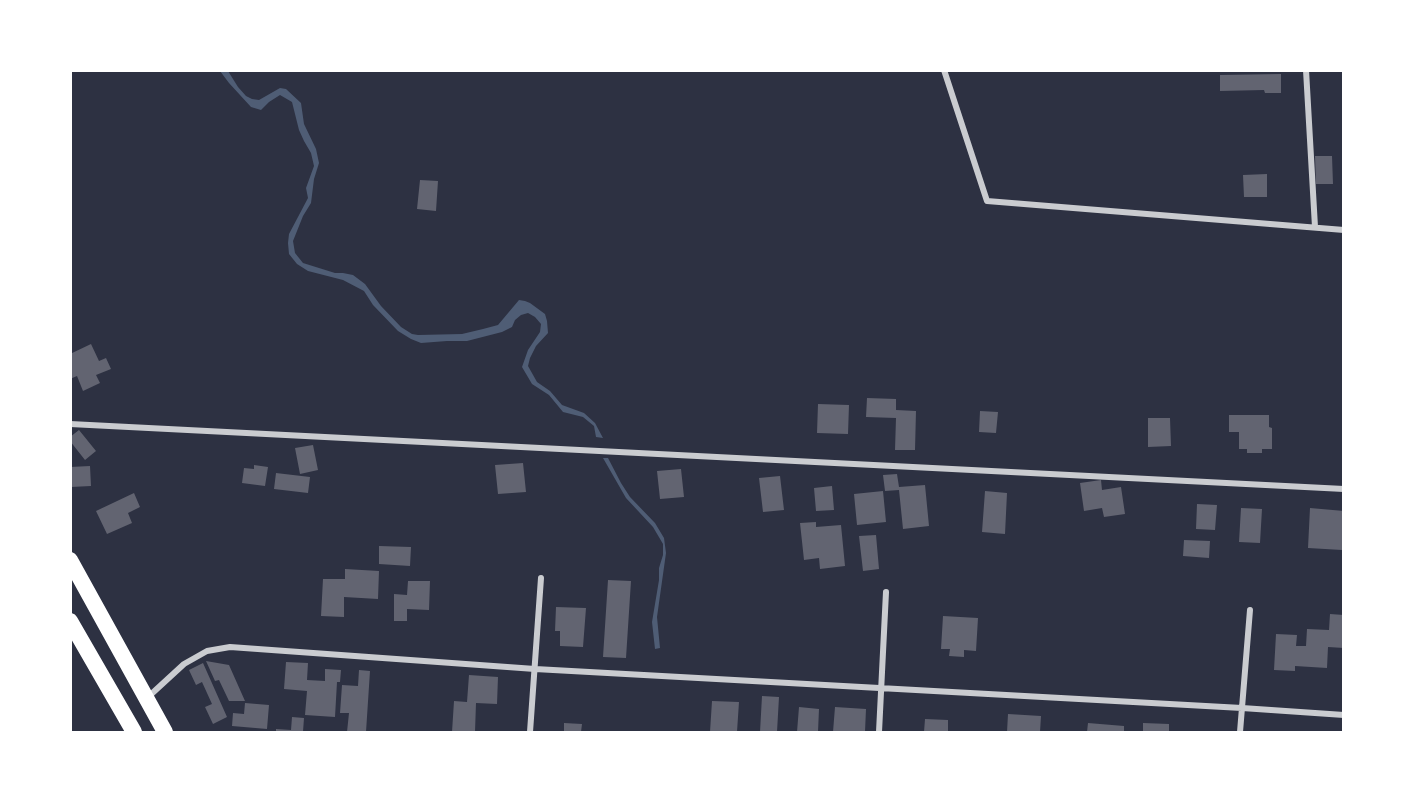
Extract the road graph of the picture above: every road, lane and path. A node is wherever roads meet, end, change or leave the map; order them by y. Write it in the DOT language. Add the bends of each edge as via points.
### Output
graph roads {
  1 [pos="944,70"];
  2 [pos="1306,70"];
  3 [pos="1315,227"];
  4 [pos="1344,230"];
  5 [pos="70,424"];
  6 [pos="1344,489"];
  7 [pos="70,560"];
  8 [pos="541,578"];
  9 [pos="886,592"];
  10 [pos="1250,610"];
  11 [pos="70,621"];
  12 [pos="535,669"];
  13 [pos="882,690"];
  14 [pos="146,698"];
  15 [pos="1242,708"];
  16 [pos="1344,715"];
  17 [pos="134,732"];
  18 [pos="165,732"];
  19 [pos="530,732"];
  20 [pos="879,732"];
  21 [pos="1240,732"];
  1 -- 3 [label="street" via="987,201"];
  2 -- 3 [label="street"];
  3 -- 4 [label="street"];
  5 -- 6 [label="street"];
  7 -- 14 [label="highway"];
  8 -- 12 [label="street"];
  9 -- 13 [label="street"];
  10 -- 15 [label="street"];
  11 -- 17 [label="highway"];
  12 -- 13 [label="street"];
  12 -- 14 [label="street" via="230,647 207,651 184,664"];
  12 -- 19 [label="street"];
  13 -- 15 [label="street"];
  13 -- 20 [label="street"];
  14 -- 18 [label="highway"];
  15 -- 16 [label="street"];
  15 -- 21 [label="street"];
}
